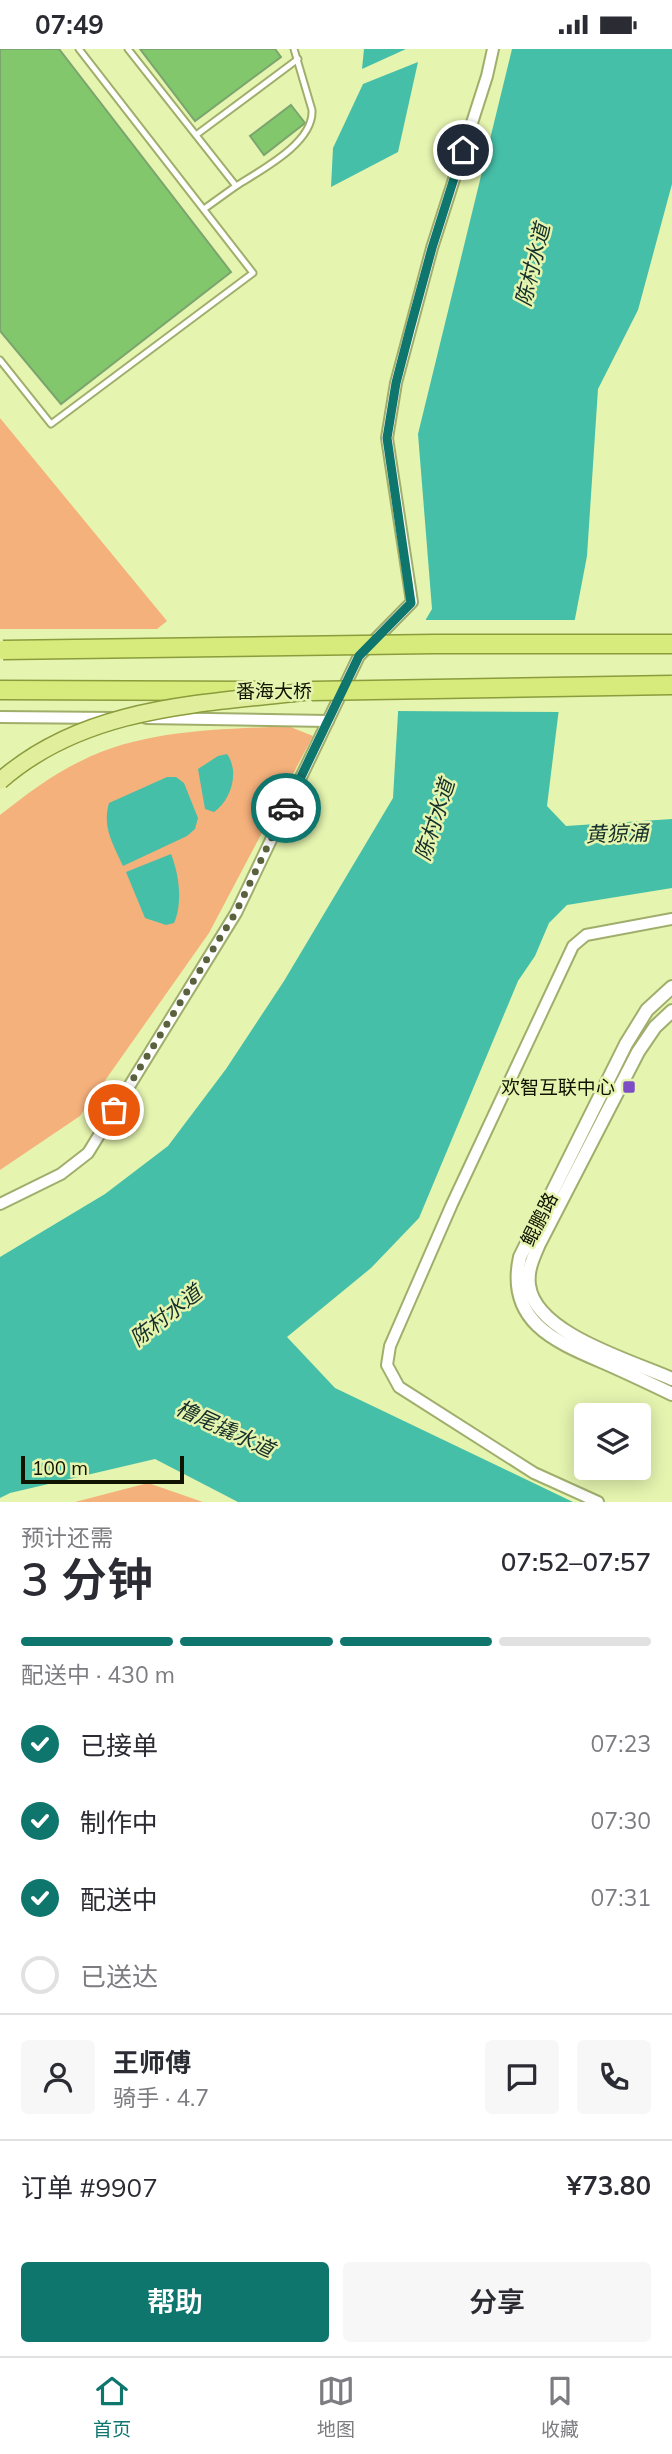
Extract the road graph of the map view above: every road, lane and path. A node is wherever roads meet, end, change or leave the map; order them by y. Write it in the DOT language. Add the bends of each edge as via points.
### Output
graph roads {
  1 [pos="79,49"];
  2 [pos="128,49"];
  3 [pos="294,49"];
  4 [pos="493,49"];
  5 [pos="298,59"];
  6 [pos="196,135"];
  7 [pos="236,186"];
  8 [pos="204,209"];
  9 [pos="0,360"];
  10 [pos="672,645"];
  11 [pos="1,650"];
  12 [pos="672,685"];
  13 [pos="1,690"];
  14 [pos="312,691"];
  15 [pos="0,717"];
  16 [pos="328,720"];
  17 [pos="0,781"];
  18 [pos="672,919"];
  19 [pos="672,987"];
  20 [pos="672,1011"];
  21 [pos="0,1204"];
  22 [pos="672,1379"];
  23 [pos="672,1394"];
  24 [pos="598,1502"];
  1 -- 8 [label="lane"];
  2 -- 6 [label="lane"];
  3 -- 5 [label="lane"];
  4 -- 16 [label="street" via="432,248 396,383 387,438 411,603 359,656"];
  5 -- 6 [label="lane"];
  5 -- 7 [label="lane" via="312,110 310,128"];
  6 -- 7 [label="lane"];
  7 -- 8 [label="lane"];
  8 -- 9 [label="lane" via="253,273 51,424"];
  10 -- 11 [label="highway, bridge"];
  12 -- 14 [label="highway, 番海大桥, bridge"];
  13 -- 14 [label="highway, 番海大桥, bridge"];
  14 -- 17 [label="main road, bridge" via="175,707 111,721 63,738"];
  15 -- 16 [label="street"];
  16 -- 21 [label="street" via="236,912 88,1153 61,1174"];
  18 -- 24 [label="street" via="586,935 573,946 447,1216 390,1346 387,1365 399,1387 534,1473"];
  19 -- 23 [label="street, 鲲鹏路" via="647,1010 626,1044 516,1273 522,1307 534,1324 561,1344"];
  20 -- 22 [label="street, 鲲鹏路" via="655,1027 621,1082 539,1244 529,1270 529,1286 534,1305 553,1324"];
}
